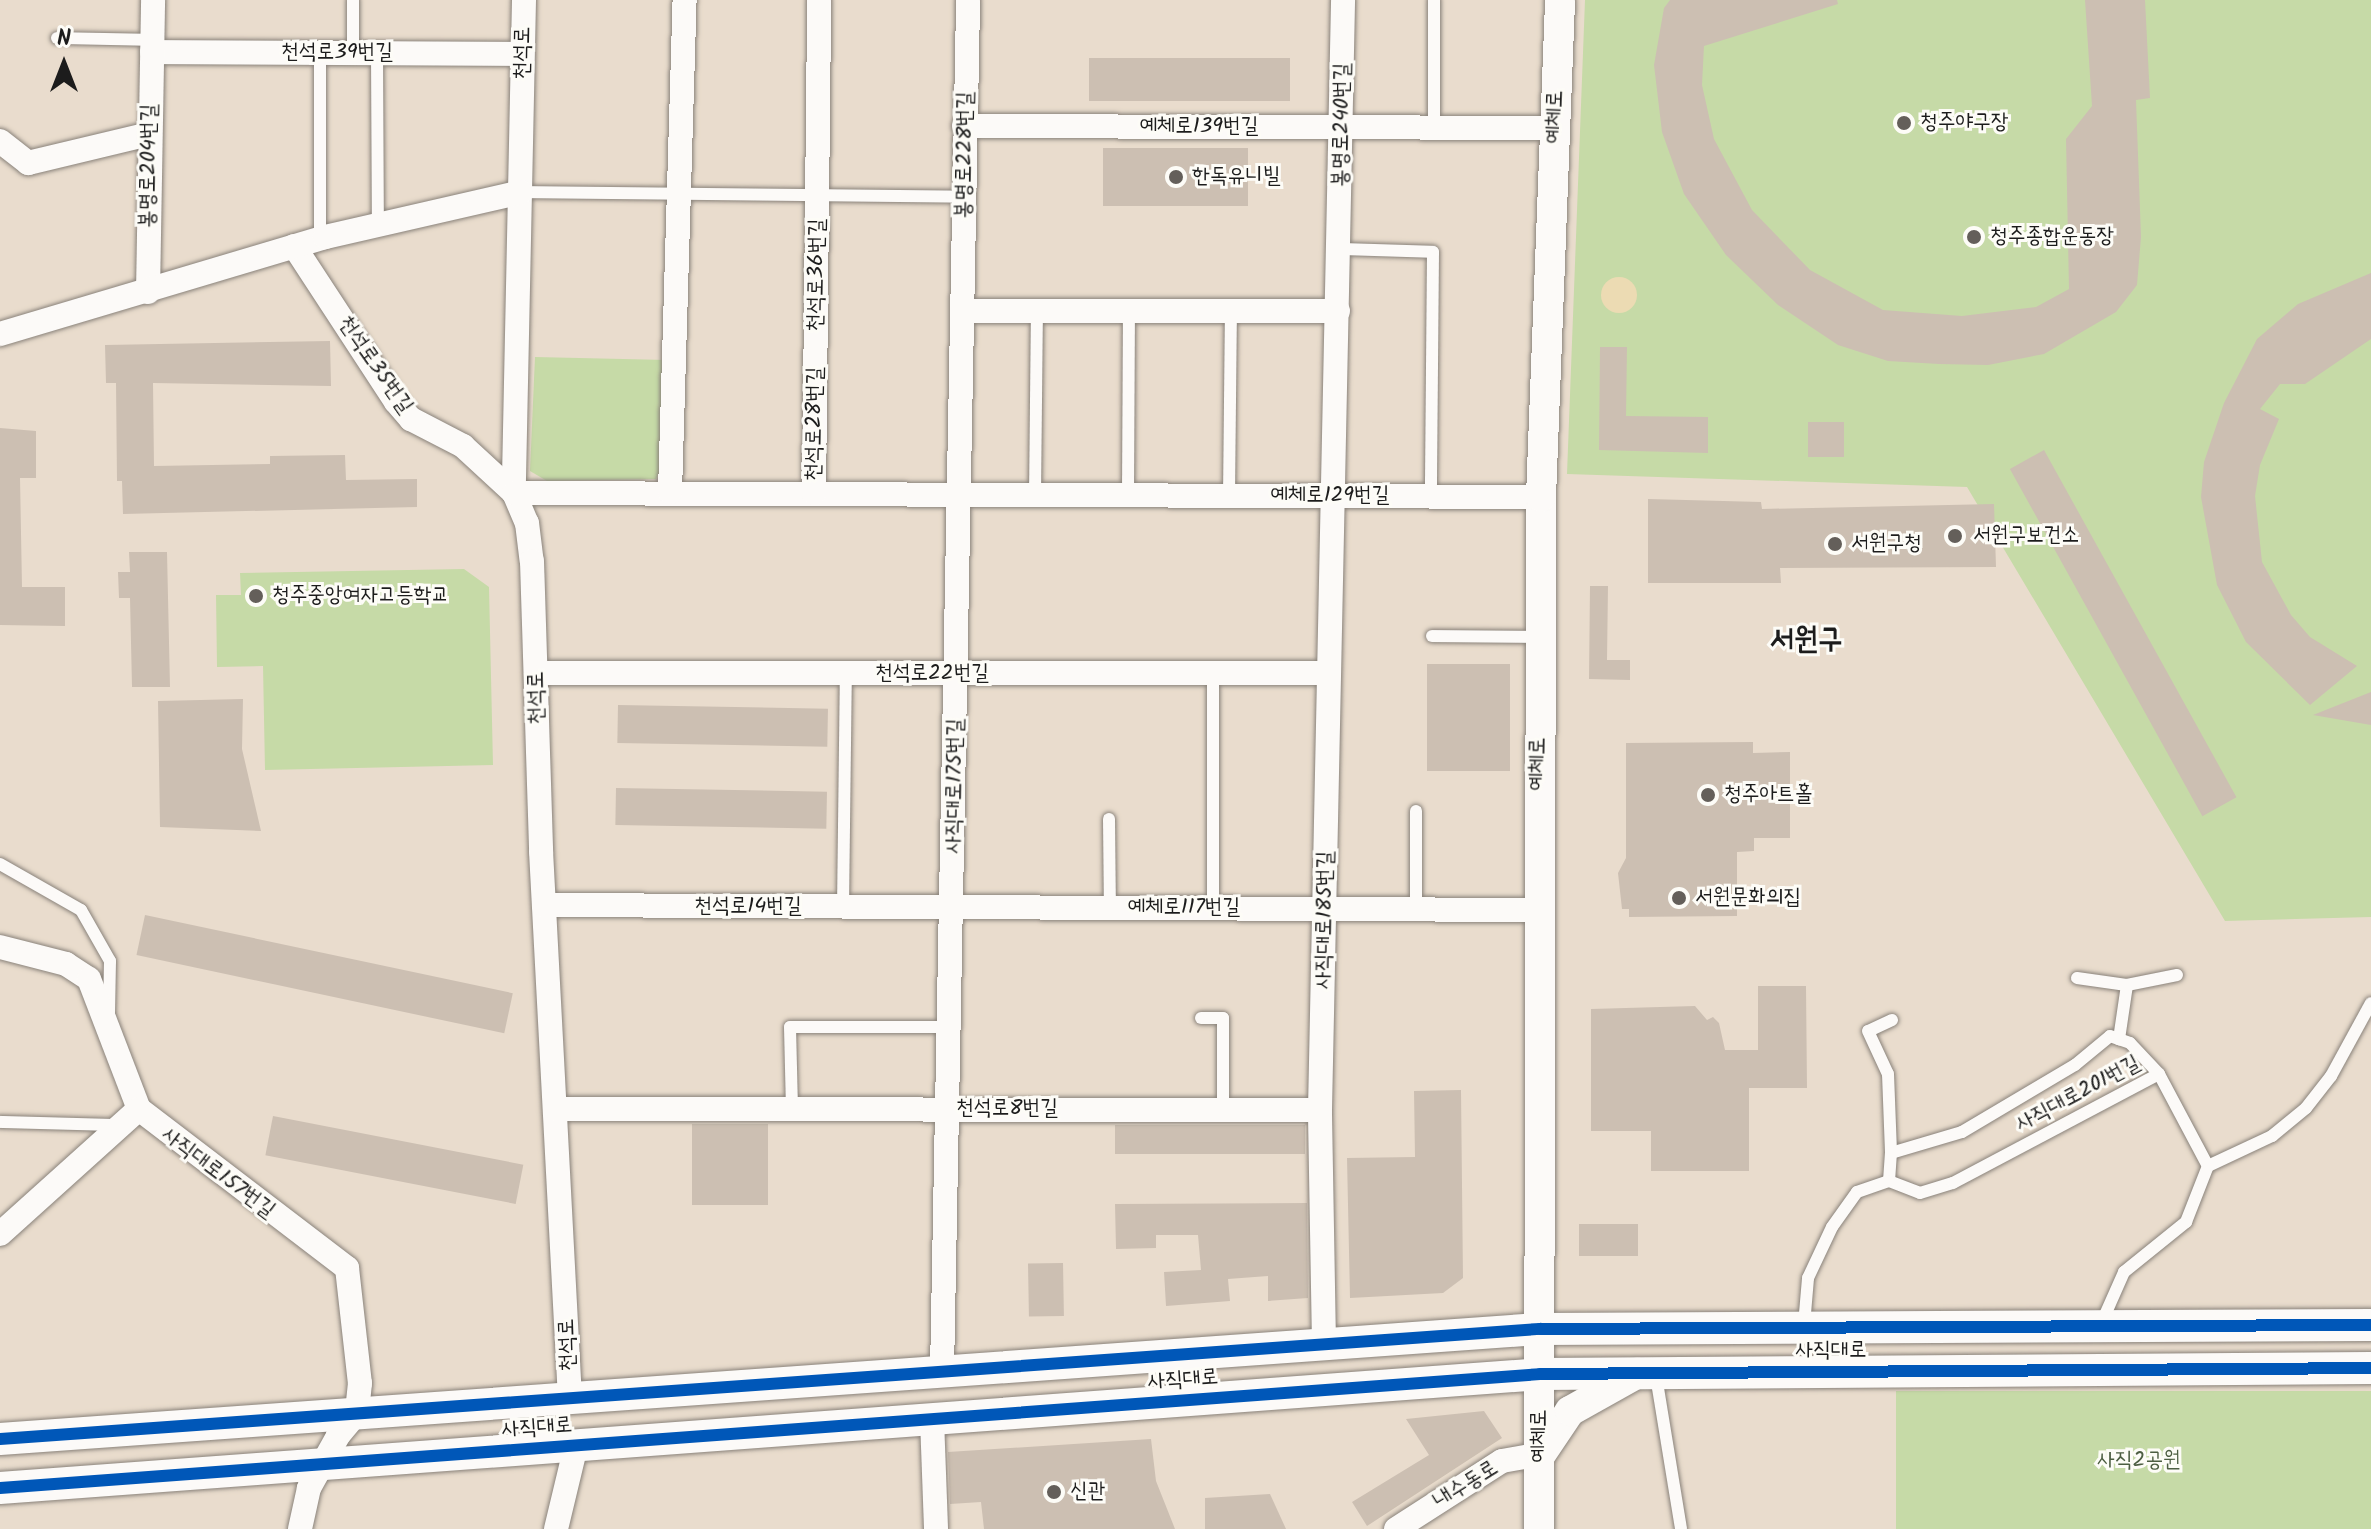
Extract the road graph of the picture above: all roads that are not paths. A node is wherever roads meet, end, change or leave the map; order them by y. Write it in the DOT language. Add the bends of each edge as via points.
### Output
graph roads {
  1 [pos="153,0"];
  2 [pos="353,0"];
  3 [pos="524,0"];
  4 [pos="685,0"];
  5 [pos="819,0"];
  6 [pos="968,0"];
  7 [pos="1343,0"];
  8 [pos="1434,0"];
  9 [pos="1560,0"];
  10 [pos="57,38"];
  11 [pos="152,46"];
  12 [pos="320,53"];
  13 [pos="365,53"];
  14 [pos="522,54"];
  15 [pos="964,126"];
  16 [pos="1343,128"];
  17 [pos="1434,128"];
  18 [pos="1554,128"];
  19 [pos="149,134"];
  20 [pos="0,141"];
  21 [pos="521,192"];
  22 [pos="681,194"];
  23 [pos="818,194"];
  24 [pos="964,197"];
  25 [pos="378,225"];
  26 [pos="320,239"];
  27 [pos="294,246"];
  28 [pos="1340,249"];
  29 [pos="148,292"];
  30 [pos="963,311"];
  31 [pos="1037,311"];
  32 [pos="1129,311"];
  33 [pos="1231,311"];
  34 [pos="1338,311"];
  35 [pos="0,334"];
  36 [pos="816,356"];
  37 [pos="670,492"];
  38 [pos="514,493"];
  39 [pos="814,493"];
  40 [pos="1035,496"];
  41 [pos="1128,496"];
  42 [pos="1229,496"];
  43 [pos="1333,496"];
  44 [pos="959,497"];
  45 [pos="1431,497"];
  46 [pos="1541,497"];
  47 [pos="1432,636"];
  48 [pos="1540,637"];
  49 [pos="537,673"];
  50 [pos="1213,673"];
  51 [pos="1327,673"];
  52 [pos="846,674"];
  53 [pos="958,674"];
  54 [pos="1416,811"];
  55 [pos="1109,819"];
  56 [pos="0,864"];
  57 [pos="544,905"];
  58 [pos="1326,907"];
  59 [pos="843,908"];
  60 [pos="952,908"];
  61 [pos="1110,908"];
  62 [pos="1213,908"];
  63 [pos="1416,909"];
  64 [pos="1537,910"];
  65 [pos="0,947"];
  66 [pos="2177,975"];
  67 [pos="2077,978"];
  68 [pos="2127,985"];
  69 [pos="2371,1003"];
  70 [pos="1201,1018"];
  71 [pos="1892,1020"];
  72 [pos="950,1027"];
  73 [pos="109,1035"];
  74 [pos="2119,1039"];
  75 [pos="2159,1074"];
  76 [pos="139,1109"];
  77 [pos="557,1109"];
  78 [pos="792,1109"];
  79 [pos="949,1109"];
  80 [pos="1223,1110"];
  81 [pos="1320,1110"];
  82 [pos="0,1122"];
  83 [pos="119,1125"];
  84 [pos="1891,1153"];
  85 [pos="2208,1166"];
  86 [pos="1889,1181"];
  87 [pos="0,1234"];
  88 [pos="2371,1325"];
  89 [pos="2100,1327"];
  90 [pos="1804,1328"];
  91 [pos="1540,1329"];
  92 [pos="1324,1344"];
  93 [pos="2371,1368"];
  94 [pos="942,1372"];
  95 [pos="1647,1373"];
  96 [pos="1540,1374"];
  97 [pos="570,1398"];
  98 [pos="932,1419"];
  99 [pos="348,1424"];
  100 [pos="0,1439"];
  101 [pos="576,1446"];
  102 [pos="1541,1454"];
  103 [pos="321,1464"];
  104 [pos="0,1488"];
  105 [pos="300,1529"];
  106 [pos="556,1529"];
  107 [pos="936,1529"];
  108 [pos="1396,1529"];
  109 [pos="1539,1529"];
  110 [pos="1681,1529"];
  1 -- 11 [label="street, 봉명로204번길"];
  2 -- 13 [label="lane"];
  3 -- 14 [label="street, 천석로"];
  4 -- 22 [label="street"];
  5 -- 23 [label="street, 천석로36번길"];
  6 -- 15 [label="street, 봉명로228번길"];
  7 -- 16 [label="street, 봉명로240번길"];
  8 -- 17 [label="lane"];
  9 -- 18 [label="street, 예체로"];
  10 -- 11 [label="lane"];
  11 -- 12 [label="street, 천석로39번길"];
  11 -- 19 [label="street, 봉명로204번길"];
  12 -- 13 [label="street, 천석로39번길"];
  12 -- 26 [label="lane"];
  13 -- 14 [label="street, 천석로39번길"];
  13 -- 25 [label="lane"];
  14 -- 21 [label="street, 천석로"];
  15 -- 16 [label="street, 예체로139번길"];
  15 -- 24 [label="street, 봉명로228번길"];
  16 -- 17 [label="street, 예체로139번길"];
  16 -- 28 [label="street, 봉명로240번길"];
  17 -- 18 [label="street, 예체로139번길"];
  18 -- 46 [label="street, 예체로"];
  19 -- 20 [label="street" via="28,163"];
  19 -- 29 [label="street, 봉명로204번길"];
  21 -- 22 [label="lane, 천석로36번길"];
  21 -- 25 [label="street"];
  21 -- 38 [label="street, 천석로"];
  22 -- 23 [label="lane, 천석로36번길"];
  22 -- 37 [label="street"];
  23 -- 24 [label="lane, 천석로36번길"];
  23 -- 36 [label="street, 천석로36번길"];
  24 -- 30 [label="street, 봉명로228번길"];
  25 -- 26 [label="street"];
  26 -- 27 [label="street"];
  27 -- 29 [label="street"];
  27 -- 38 [label="street, 천석로35번길" via="411,419 463,446"];
  28 -- 34 [label="street, 봉명로240번길"];
  28 -- 45 [label="lane" via="1433,252"];
  29 -- 35 [label="street"];
  30 -- 31 [label="street"];
  30 -- 44 [label="street, 봉명로228번길"];
  31 -- 32 [label="street"];
  31 -- 40 [label="lane"];
  32 -- 33 [label="street"];
  32 -- 41 [label="lane"];
  33 -- 34 [label="street"];
  33 -- 42 [label="lane"];
  34 -- 43 [label="street, 봉명로240번길"];
  36 -- 39 [label="street, 천석로28번길"];
  37 -- 38 [label="street, 예체로129번길"];
  37 -- 39 [label="street, 예체로129번길"];
  38 -- 49 [label="street, 천석로" via="527,523 532,561"];
  39 -- 44 [label="street, 예체로129번길"];
  40 -- 41 [label="street, 예체로129번길"];
  40 -- 44 [label="street, 예체로129번길"];
  41 -- 42 [label="street, 예체로129번길"];
  42 -- 43 [label="street, 예체로129번길"];
  43 -- 45 [label="street, 예체로129번길"];
  43 -- 51 [label="street, 사직대로185번길"];
  44 -- 53 [label="street, 사직대로175번길"];
  45 -- 46 [label="street, 예체로129번길"];
  46 -- 48 [label="street, 예체로"];
  47 -- 48 [label="lane"];
  48 -- 64 [label="street, 예체로"];
  49 -- 52 [label="street, 천석로22번길"];
  49 -- 57 [label="street, 천석로"];
  50 -- 51 [label="street, 천석로22번길"];
  50 -- 53 [label="street, 천석로22번길"];
  50 -- 62 [label="lane"];
  51 -- 58 [label="street, 사직대로185번길"];
  52 -- 53 [label="street, 천석로22번길"];
  52 -- 59 [label="lane"];
  53 -- 60 [label="street, 사직대로175번길"];
  54 -- 63 [label="lane"];
  55 -- 61 [label="lane"];
  56 -- 73 [label="lane" via="81,910 110,961"];
  57 -- 59 [label="street, 천석로14번길"];
  57 -- 77 [label="street, 천석로"];
  58 -- 62 [label="street, 예체로117번길"];
  58 -- 63 [label="street, 예체로117번길"];
  58 -- 81 [label="street, 사직대로185번길"];
  59 -- 60 [label="street, 천석로14번길"];
  60 -- 61 [label="street, 예체로117번길"];
  60 -- 72 [label="street, 사직대로175번길"];
  61 -- 62 [label="street, 예체로117번길"];
  63 -- 64 [label="street, 예체로117번길"];
  64 -- 91 [label="street, 예체로"];
  65 -- 73 [label="street" via="66,964 89,979"];
  66 -- 68 [label="lane"];
  67 -- 68 [label="lane"];
  68 -- 74 [label="lane"];
  69 -- 85 [label="lane" via="2331,1076 2306,1108 2272,1136"];
  70 -- 80 [label="lane" via="1223,1018"];
  71 -- 84 [label="lane" via="1868,1031 1888,1074"];
  72 -- 78 [label="lane" via="790,1027"];
  72 -- 79 [label="street, 사직대로175번길"];
  73 -- 76 [label="street"];
  74 -- 75 [label="lane, 사직대로201번길" via="2130,1043"];
  74 -- 84 [label="lane, 사직대로201번길" via="2110,1036 2075,1065 1962,1132"];
  75 -- 85 [label="lane"];
  75 -- 86 [label="lane, 사직대로201번길" via="1953,1183 1920,1193"];
  76 -- 83 [label="street"];
  76 -- 99 [label="street, 사직대로157번길" via="347,1268 360,1383"];
  77 -- 78 [label="street, 천석로8번길"];
  77 -- 97 [label="street, 천석로"];
  78 -- 79 [label="street, 천석로8번길"];
  79 -- 80 [label="street, 천석로8번길"];
  79 -- 94 [label="street, 사직대로175번길"];
  80 -- 81 [label="street, 천석로8번길"];
  81 -- 92 [label="street, 사직대로185번길"];
  82 -- 83 [label="lane"];
  83 -- 87 [label="street"];
  84 -- 86 [label="lane"];
  85 -- 89 [label="lane" via="2186,1222 2124,1272"];
  86 -- 90 [label="lane" via="1857,1192 1832,1227 1808,1278"];
  88 -- 89 [label="main road, 사직대로"];
  89 -- 90 [label="main road, 사직대로"];
  90 -- 91 [label="main road, 사직대로"];
  91 -- 92 [label="main road, 사직대로"];
  91 -- 96 [label="street, 예체로"];
  92 -- 94 [label="main road, 사직대로"];
  93 -- 95 [label="main road, 사직대로"];
  94 -- 97 [label="main road, 사직대로"];
  95 -- 96 [label="main road, 사직대로"];
  95 -- 102 [label="street" via="1570,1411"];
  95 -- 110 [label="lane"];
  96 -- 98 [label="main road, 사직대로"];
  96 -- 102 [label="street, 예체로"];
  97 -- 99 [label="main road, 사직대로"];
  98 -- 101 [label="main road, 사직대로"];
  98 -- 107 [label="street"];
  99 -- 100 [label="main road, 사직대로"];
  99 -- 103 [label="street"];
  101 -- 103 [label="main road, 사직대로"];
  101 -- 106 [label="street"];
  102 -- 108 [label="street, 내수동로" via="1502,1461"];
  102 -- 109 [label="street, 예체로"];
  103 -- 104 [label="main road, 사직대로"];
  103 -- 105 [label="street" via="309,1488"];
}
